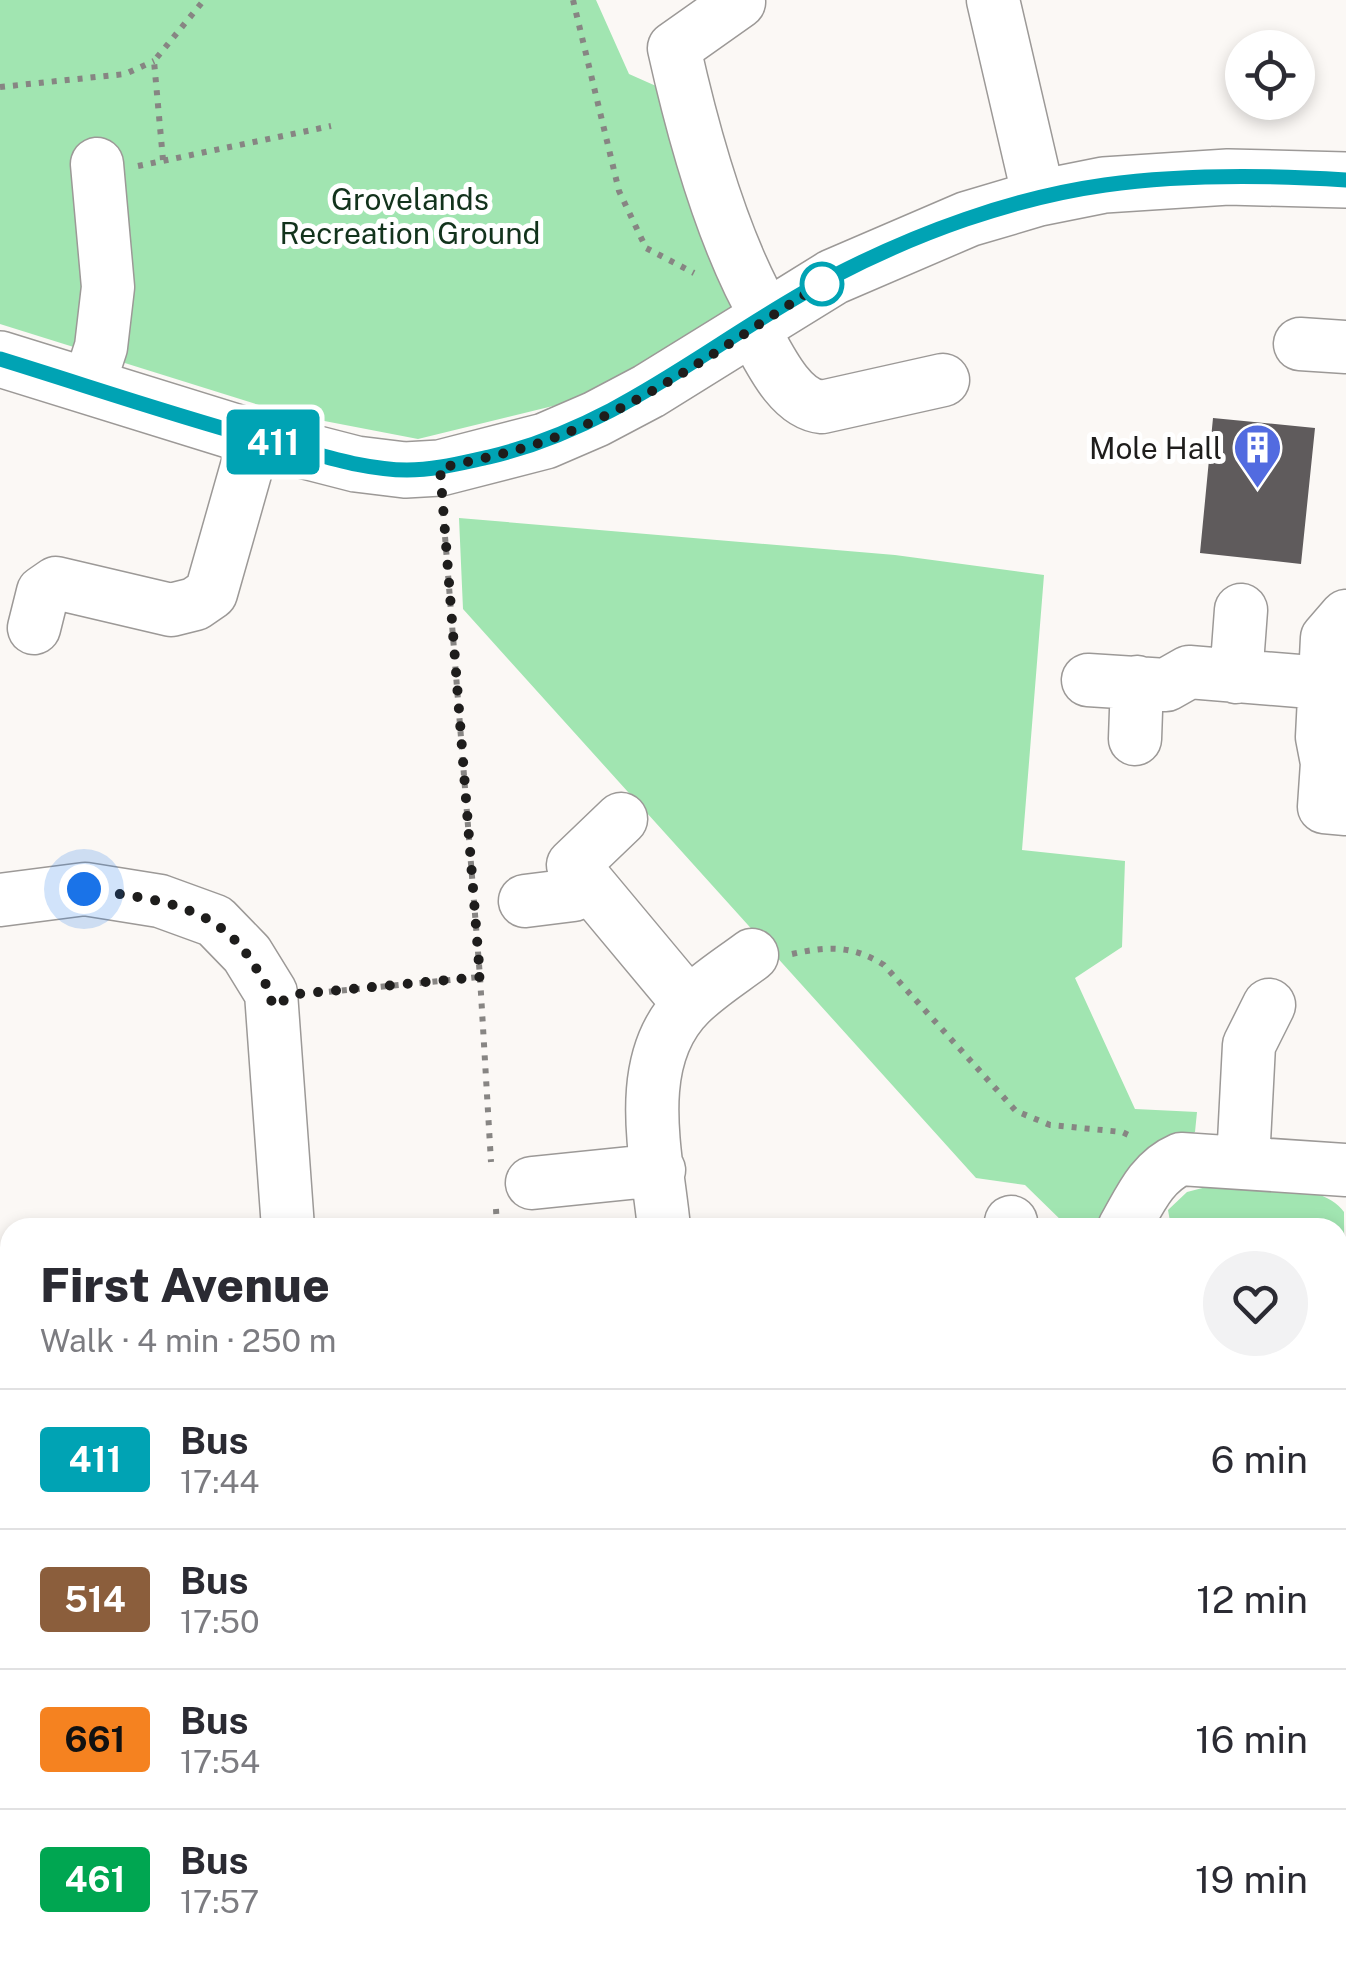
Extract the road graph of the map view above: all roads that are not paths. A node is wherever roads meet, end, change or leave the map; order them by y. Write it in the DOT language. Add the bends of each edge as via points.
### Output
graph roads {
  1 [pos="993,0"];
  2 [pos="739,2"];
  3 [pos="98,170"];
  4 [pos="1346,180"];
  5 [pos="1039,198"];
  6 [pos="756,311"];
  7 [pos="0,359"];
  8 [pos="943,380"];
  9 [pos="88,386"];
  10 [pos="255,438"];
  11 [pos="1241,610"];
  12 [pos="1346,616"];
  13 [pos="34,628"];
  14 [pos="1212,675"];
  15 [pos="1323,683"];
  16 [pos="1135,739"];
  17 [pos="1331,816"];
  18 [pos="622,819"];
  19 [pos="0,900"];
  20 [pos="525,901"];
  21 [pos="602,903"];
  22 [pos="752,955"];
  23 [pos="689,1004"];
  24 [pos="1269,1006"];
  25 [pos="1242,1162"];
  26 [pos="659,1170"];
  27 [pos="1346,1170"];
  28 [pos="506,1184"];
  29 [pos="287,1218"];
  30 [pos="663,1218"];
  31 [pos="1130,1218"];
  1 -- 5 [label="street"];
  2 -- 6 [label="street" via="661,47"];
  3 -- 9 [label="street" via="108,286 101,347"];
  4 -- 5 [label="main road" via="1165,180"];
  5 -- 6 [label="main road" via="912,241"];
  6 -- 8 [label="street" via="792,389 813,406"];
  6 -- 10 [label="main road" via="649,391 596,419 545,441 440,468 356,464"];
  7 -- 9 [label="main road"];
  9 -- 10 [label="main road"];
  10 -- 13 [label="street" via="211,593 170,610 56,583 43,592"];
  11 -- 14 [label="street"];
  12 -- 15 [label="street" via="1327,638"];
  14 -- 15 [label="street"];
  14 -- 16 [label="street" via="1166,684 1112,681"];
  15 -- 17 [label="street"];
  18 -- 21 [label="street" via="573,865"];
  19 -- 29 [label="street" via="84,889 160,901 215,920 248,954 272,1000"];
  20 -- 21 [label="street" via="572,895"];
  21 -- 23 [label="street"];
  22 -- 23 [label="street"];
  23 -- 26 [label="street" via="656,1064"];
  24 -- 25 [label="street" via="1249,1046"];
  25 -- 27 [label="street"];
  25 -- 31 [label="street" via="1181,1158 1164,1166"];
  26 -- 28 [label="street"];
  26 -- 30 [label="street"];
}
